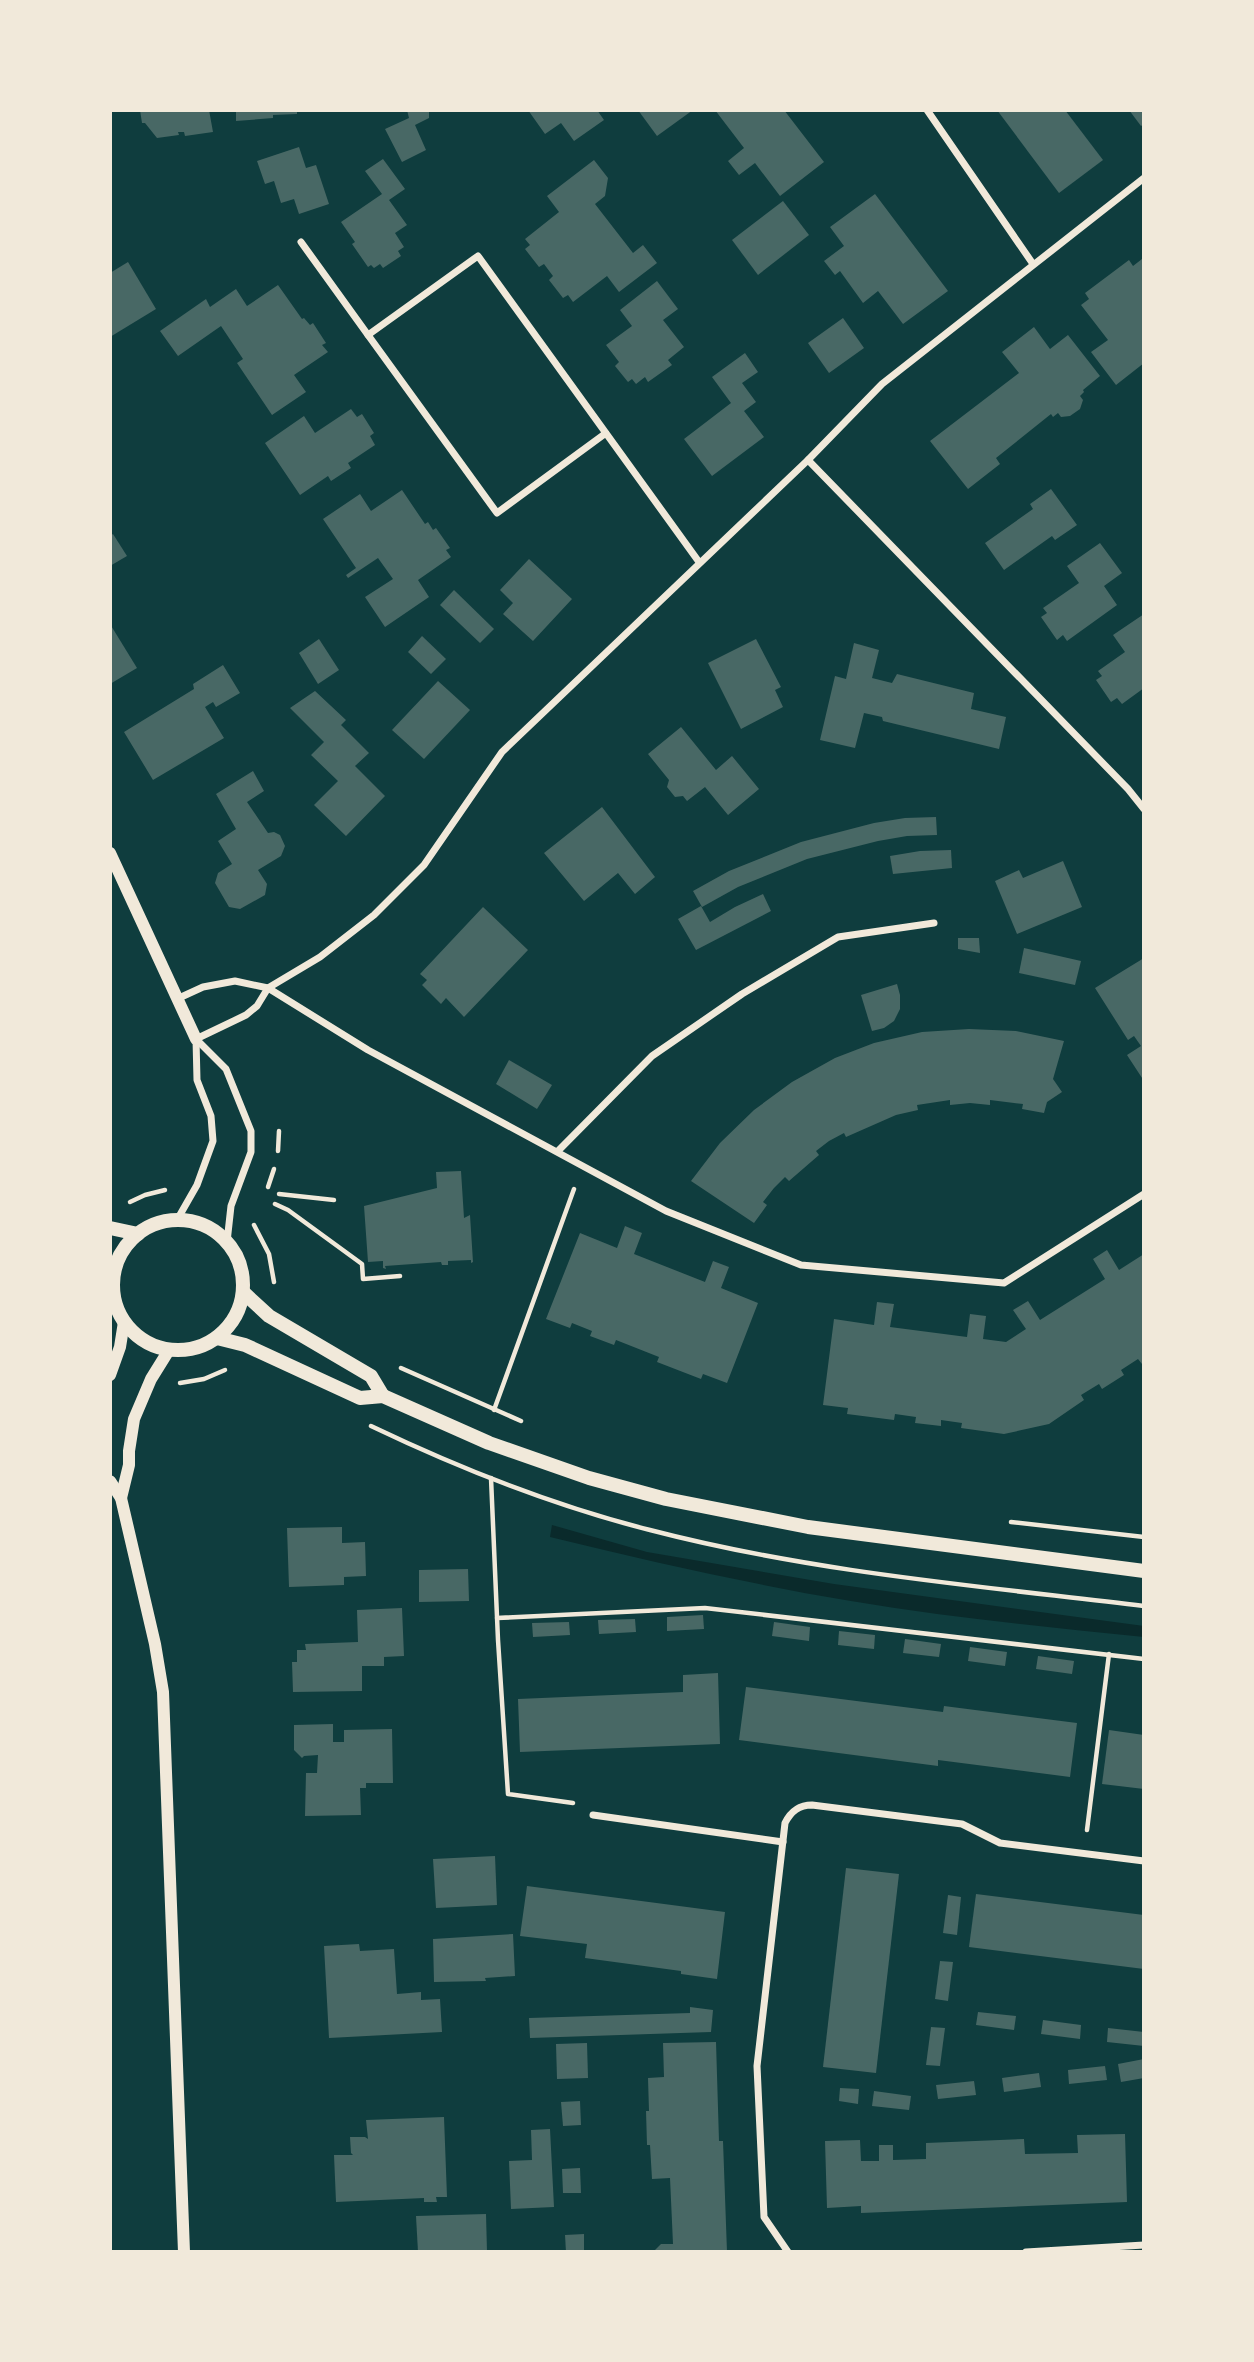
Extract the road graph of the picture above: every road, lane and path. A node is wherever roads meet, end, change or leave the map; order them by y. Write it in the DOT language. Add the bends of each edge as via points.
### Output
graph roads {
  1 [pos="927,110"];
  2 [pos="1144,178"];
  3 [pos="301,242"];
  4 [pos="1033,264"];
  5 [pos="369,335"];
  6 [pos="606,433"];
  7 [pos="808,460"];
  8 [pos="699,562"];
  9 [pos="1144,809"];
  10 [pos="110,853"];
  11 [pos="934,923"];
  12 [pos="268,988"];
  13 [pos="179,998"];
  14 [pos="196,1039"];
  15 [pos="558,1151"];
  16 [pos="583,1165"];
  17 [pos="165,1190"];
  18 [pos="279,1194"];
  19 [pos="1144,1194"];
  20 [pos="334,1200"];
  21 [pos="127,1204"];
  22 [pos="275,1204"];
  23 [pos="177,1220"];
  24 [pos="253,1225"];
  25 [pos="110,1228"];
  26 [pos="138,1234"];
  27 [pos="227,1242"];
  28 [pos="400,1276"];
  29 [pos="111,1282"];
  30 [pos="274,1286"];
  31 [pos="243,1292"];
  32 [pos="124,1322"];
  33 [pos="217,1338"];
  34 [pos="169,1350"];
  35 [pos="396,1366"];
  36 [pos="110,1375"];
  37 [pos="383,1396"];
  38 [pos="494,1410"];
  39 [pos="531,1425"];
  40 [pos="491,1478"];
  41 [pos="110,1481"];
  42 [pos="121,1498"];
  43 [pos="1005,1521"];
  44 [pos="1144,1537"];
  45 [pos="1144,1571"];
  46 [pos="497,1618"];
  47 [pos="1109,1654"];
  48 [pos="1144,1659"];
  49 [pos="593,1815"];
  50 [pos="783,1842"];
  51 [pos="1084,1854"];
  52 [pos="1144,1861"];
  53 [pos="1144,2245"];
  54 [pos="184,2252"];
  55 [pos="788,2252"];
  56 [pos="1026,2252"];
  1 -- 4 [label="street"];
  2 -- 4 [label="street"];
  3 -- 5 [label="street"];
  4 -- 7 [label="street" via="882,384"];
  5 -- 6 [label="street" via="478,256"];
  5 -- 6 [label="street" via="497,513"];
  6 -- 8 [label="street"];
  7 -- 8 [label="street"];
  7 -- 9 [label="street"];
  8 -- 12 [label="street" via="502,751 424,865 398,892 347,938"];
  10 -- 13 [label="street"];
  11 -- 15 [label="street" via="838,937 742,994 652,1056"];
  12 -- 13 [label="street" via="235,981 203,987"];
  12 -- 14 [label="street" via="246,1015"];
  12 -- 15 [label="street" via="368,1050"];
  13 -- 14 [label="street"];
  14 -- 23 [label="street" via="197,1080 211,1116 213,1140 197,1185"];
  14 -- 27 [label="street" via="226,1069 251,1131 251,1152 232,1206"];
  15 -- 16 [label="street"];
  16 -- 19 [label="street" via="666,1211 800,1265 1004,1283"];
  16 -- 38 [label="path"];
  17 -- 21 [label="path"];
  18 -- 20 [label="path"];
  22 -- 28 [label="path" via="362,1264 363,1279"];
  23 -- 26 [label="main road"];
  23 -- 27 [label="main road" via="204,1226"];
  24 -- 30 [label="path" via="269,1254"];
  25 -- 26 [label="main road"];
  26 -- 29 [label="main road" via="120,1256"];
  27 -- 31 [label="main road" via="241,1265"];
  29 -- 32 [label="main road"];
  31 -- 33 [label="main road" via="234,1318"];
  31 -- 37 [label="main road" via="258,1308 371,1376"];
  32 -- 34 [label="main road" via="140,1339"];
  32 -- 36 [label="street"];
  33 -- 34 [label="main road" via="194,1349"];
  33 -- 37 [label="main road" via="245,1345 359,1398"];
  34 -- 42 [label="street" via="134,1419"];
  35 -- 38 [label="path"];
  37 -- 45 [label="main road" via="531,1458 690,1505 820,1529"];
  38 -- 39 [label="path"];
  40 -- 46 [label="path"];
  41 -- 42 [label="street"];
  42 -- 54 [label="street" via="163,1692"];
  43 -- 44 [label="path"];
  46 -- 47 [label="path" via="705,1608"];
  46 -- 49 [label="path" via="508,1794 587,1805"];
  47 -- 48 [label="path"];
  47 -- 51 [label="path"];
  49 -- 50 [label="street"];
  50 -- 51 [label="street" via="789,1815 813,1805 962,1824 1000,1843"];
  50 -- 55 [label="street" via="757,2066 764,2217"];
  51 -- 52 [label="street"];
  53 -- 56 [label="street"];
}
